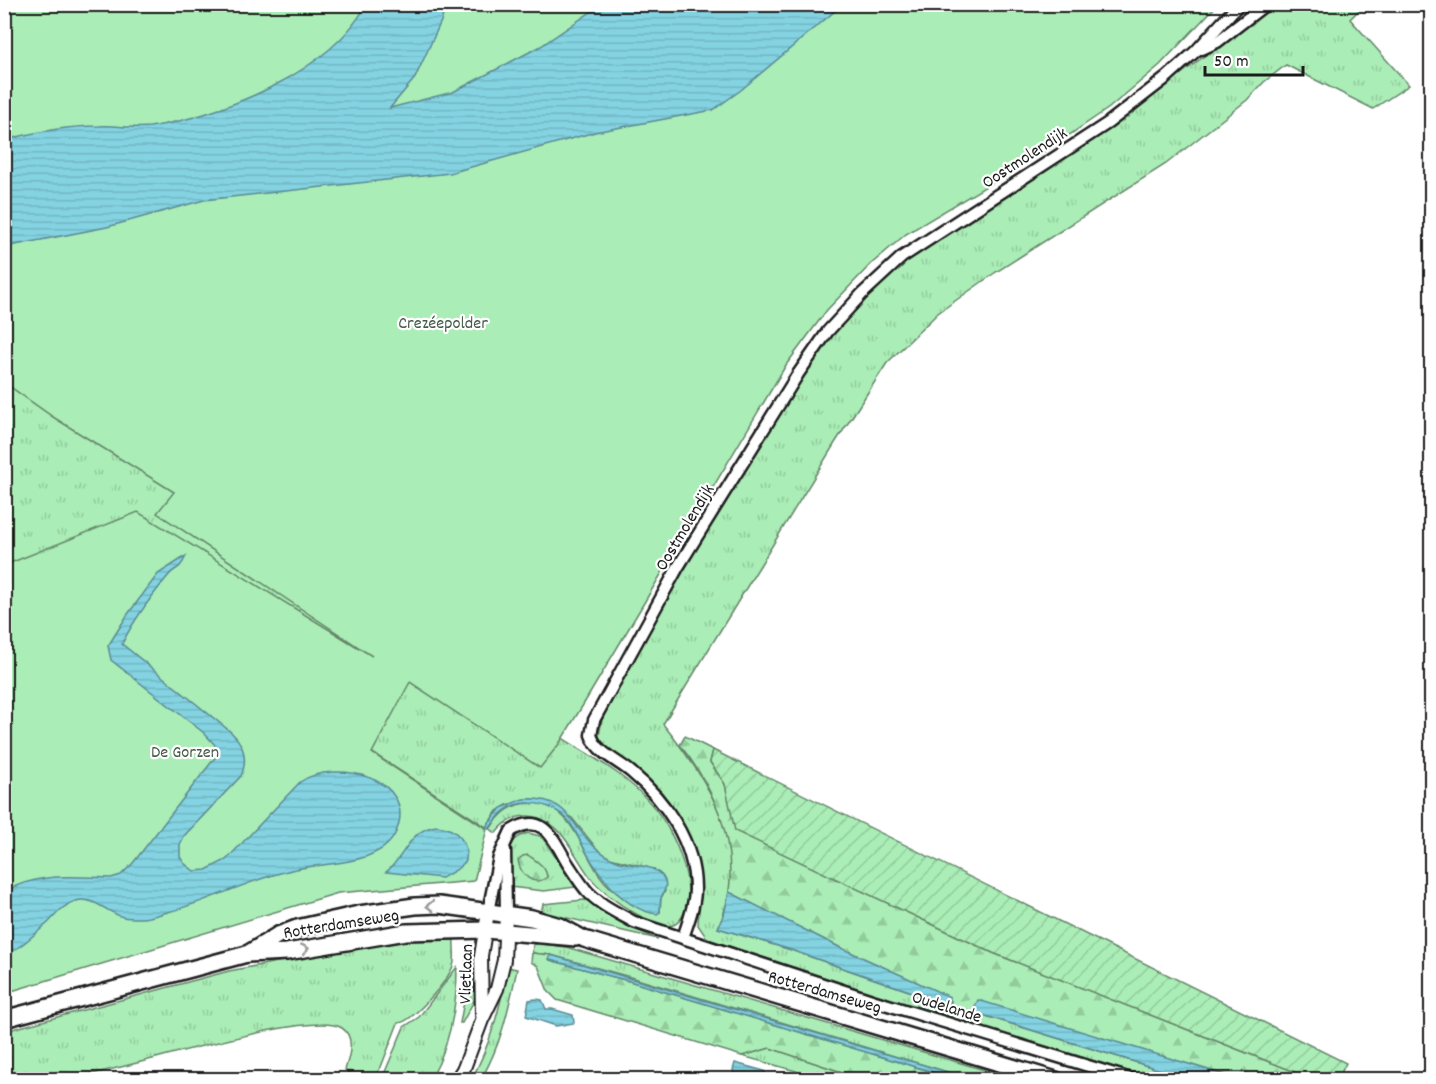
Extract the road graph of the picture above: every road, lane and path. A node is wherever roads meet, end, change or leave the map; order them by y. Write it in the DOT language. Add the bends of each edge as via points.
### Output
graph roads {
  1 [pos="1239,4"];
  2 [pos="1266,4"];
  3 [pos="1196,51"];
  4 [pos="504,844"];
  5 [pos="488,912"];
  6 [pos="506,914"];
  7 [pos="485,930"];
  8 [pos="505,931"];
  9 [pos="683,938"];
  10 [pos="584,939"];
  11 [pos="247,954"];
  12 [pos="4,1019"];
  13 [pos="482,1020"];
  14 [pos="456,1080"];
  15 [pos="1056,1080"];
  16 [pos="1134,1080"];
  1 -- 3 [label="street, Oostmolendijk"];
  2 -- 3 [label="street, Oostmolendijk" via="1217,42"];
  3 -- 9 [label="street, Oostmolendijk" via="1108,123 902,257 862,294 828,331 798,374 678,567 594,720 591,735 598,748 648,786 663,803 685,842 695,889"];
  4 -- 5 [label="street"];
  4 -- 6 [label="street"];
  4 -- 9 [label="street" via="517,827 542,827 550,832 576,876 599,901 634,922"];
  5 -- 6 [label="main road, Rotterdamseweg"];
  5 -- 7 [label="street, Vlietlaan"];
  5 -- 11 [label="main road, Rotterdamseweg, one-way" via="439,905 359,914 297,928"];
  6 -- 8 [label="street, Vlietlaan"];
  6 -- 10 [label="main road, Rotterdamseweg" via="539,919"];
  7 -- 8 [label="main road, Rotterdamseweg"];
  11 -- 7 [label="main road, Rotterdamseweg, one-way" via="287,952 406,932"];
  7 -- 13 [label="street, Vlietlaan" via="481,956"];
  8 -- 10 [label="main road, Rotterdamseweg"];
  8 -- 13 [label="street, Vlietlaan" via="497,989"];
  9 -- 16 [label="street, Oudelande"];
  10 -- 15 [label="main road, Rotterdamseweg"];
  11 -- 12 [label="main road, Rotterdamseweg"];
  13 -- 14 [label="street, Vlietlaan"];
}
